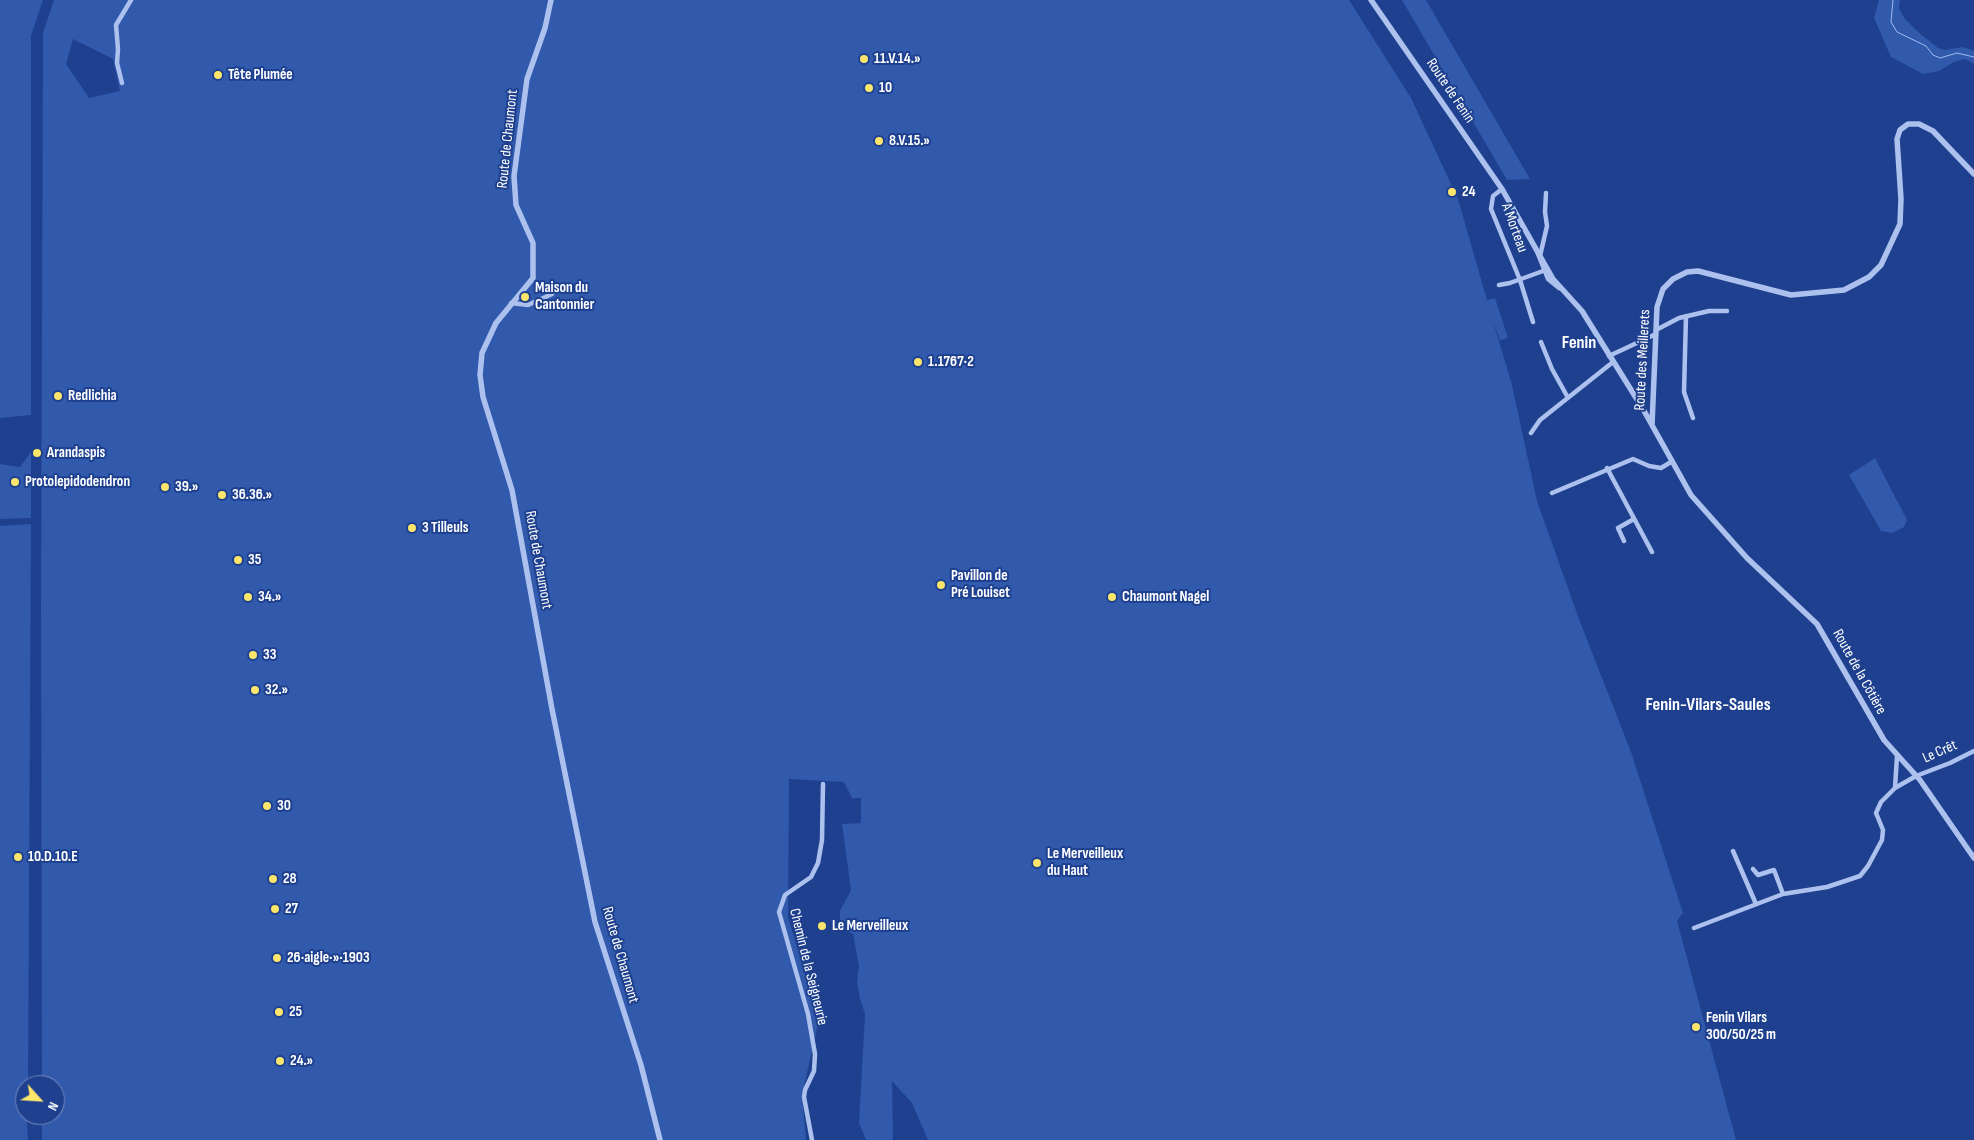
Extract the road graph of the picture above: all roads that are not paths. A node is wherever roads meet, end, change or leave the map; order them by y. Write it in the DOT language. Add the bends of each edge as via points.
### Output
graph roads {
  1 [pos="131,0"];
  2 [pos="551,0"];
  3 [pos="1371,0"];
  4 [pos="122,83"];
  5 [pos="1974,174"];
  6 [pos="1502,189"];
  7 [pos="1546,193"];
  8 [pos="1536,248"];
  9 [pos="1540,256"];
  10 [pos="1543,271"];
  11 [pos="1520,280"];
  12 [pos="1499,284"];
  13 [pos="1562,288"];
  14 [pos="552,294"];
  15 [pos="511,303"];
  16 [pos="1726,311"];
  17 [pos="1686,316"];
  18 [pos="1533,322"];
  19 [pos="1656,332"];
  20 [pos="1541,342"];
  21 [pos="1611,359"];
  22 [pos="1567,396"];
  23 [pos="1652,407"];
  24 [pos="1643,409"];
  25 [pos="1693,418"];
  26 [pos="1652,425"];
  27 [pos="1531,433"];
  28 [pos="1671,462"];
  29 [pos="1607,468"];
  30 [pos="1552,492"];
  31 [pos="1634,519"];
  32 [pos="1624,541"];
  33 [pos="1652,552"];
  34 [pos="1974,751"];
  35 [pos="1897,756"];
  36 [pos="1916,776"];
  37 [pos="823,784"];
  38 [pos="1895,788"];
  39 [pos="1734,851"];
  40 [pos="1974,858"];
  41 [pos="1753,869"];
  42 [pos="1783,894"];
  43 [pos="1756,904"];
  44 [pos="1694,928"];
  45 [pos="660,1140"];
  46 [pos="812,1140"];
  1 -- 4 [label="street" via="116,25 117,63"];
  2 -- 15 [label="street, Route de Chaumont" via="545,28 526,79 514,176 516,204 533,242 534,271 532,282"];
  3 -- 6 [label="street, Route de Fenin"];
  5 -- 19 [label="street, Route des Meillerets" via="1933,131 1919,124 1908,124 1900,130 1897,139 1900,224 1881,265 1869,278 1844,290 1791,295 1713,274 1687,272 1673,279 1658,299"];
  6 -- 8 [label="street, Route de Fenin"];
  6 -- 11 [label="street, A Morteau" via="1493,196 1491,209"];
  7 -- 9 [label="street" via="1547,226"];
  8 -- 9 [label="street, Route de Fenin"];
  8 -- 10 [label="street"];
  9 -- 13 [label="street, Route de Fenin"];
  10 -- 11 [label="street"];
  10 -- 13 [label="street" via="1551,282"];
  11 -- 12 [label="street"];
  11 -- 18 [label="street, A Morteau"];
  13 -- 21 [label="street, Route de Fenin" via="1582,311"];
  14 -- 15 [label="street" via="528,305"];
  15 -- 45 [label="street, Route de Chaumont" via="496,323 482,353 483,397 512,490 595,922 641,1065"];
  16 -- 17 [label="street"];
  17 -- 19 [label="street" via="1667,323"];
  17 -- 25 [label="street" via="1684,392"];
  19 -- 21 [label="street"];
  19 -- 23 [label="street, Route des Meillerets"];
  20 -- 22 [label="street"];
  21 -- 22 [label="street"];
  21 -- 24 [label="street, Route de la Côtière"];
  22 -- 27 [label="street" via="1540,420"];
  23 -- 24 [label="street"];
  23 -- 26 [label="street, Route des Meillerets"];
  24 -- 26 [label="street, Route de la Côtière"];
  26 -- 28 [label="street, Route de la Côtière"];
  28 -- 29 [label="street" via="1661,468 1633,459"];
  28 -- 35 [label="street, Route de la Côtière" via="1706,513 1747,558 1817,624 1866,712"];
  29 -- 30 [label="street"];
  29 -- 31 [label="street"];
  31 -- 32 [label="street" via="1618,528"];
  31 -- 33 [label="street"];
  34 -- 36 [label="street, Le Crêt"];
  35 -- 36 [label="street, Route de la Côtière"];
  35 -- 38 [label="street"];
  36 -- 38 [label="street, Le Crêt"];
  36 -- 40 [label="street, Route de la Côtière"];
  37 -- 46 [label="street, Chemin de la Seigneurie" via="822,840 818,863 811,877 785,895 779,912 808,1014 815,1054 814,1071 804,1097"];
  38 -- 42 [label="street, Le Crêt" via="1878,807 1882,840 1864,872 1854,879 1828,887"];
  39 -- 43 [label="street"];
  41 -- 42 [label="street" via="1758,875 1774,870"];
  42 -- 43 [label="street, Le Crêt"];
  43 -- 44 [label="street, Le Crêt"];
}
